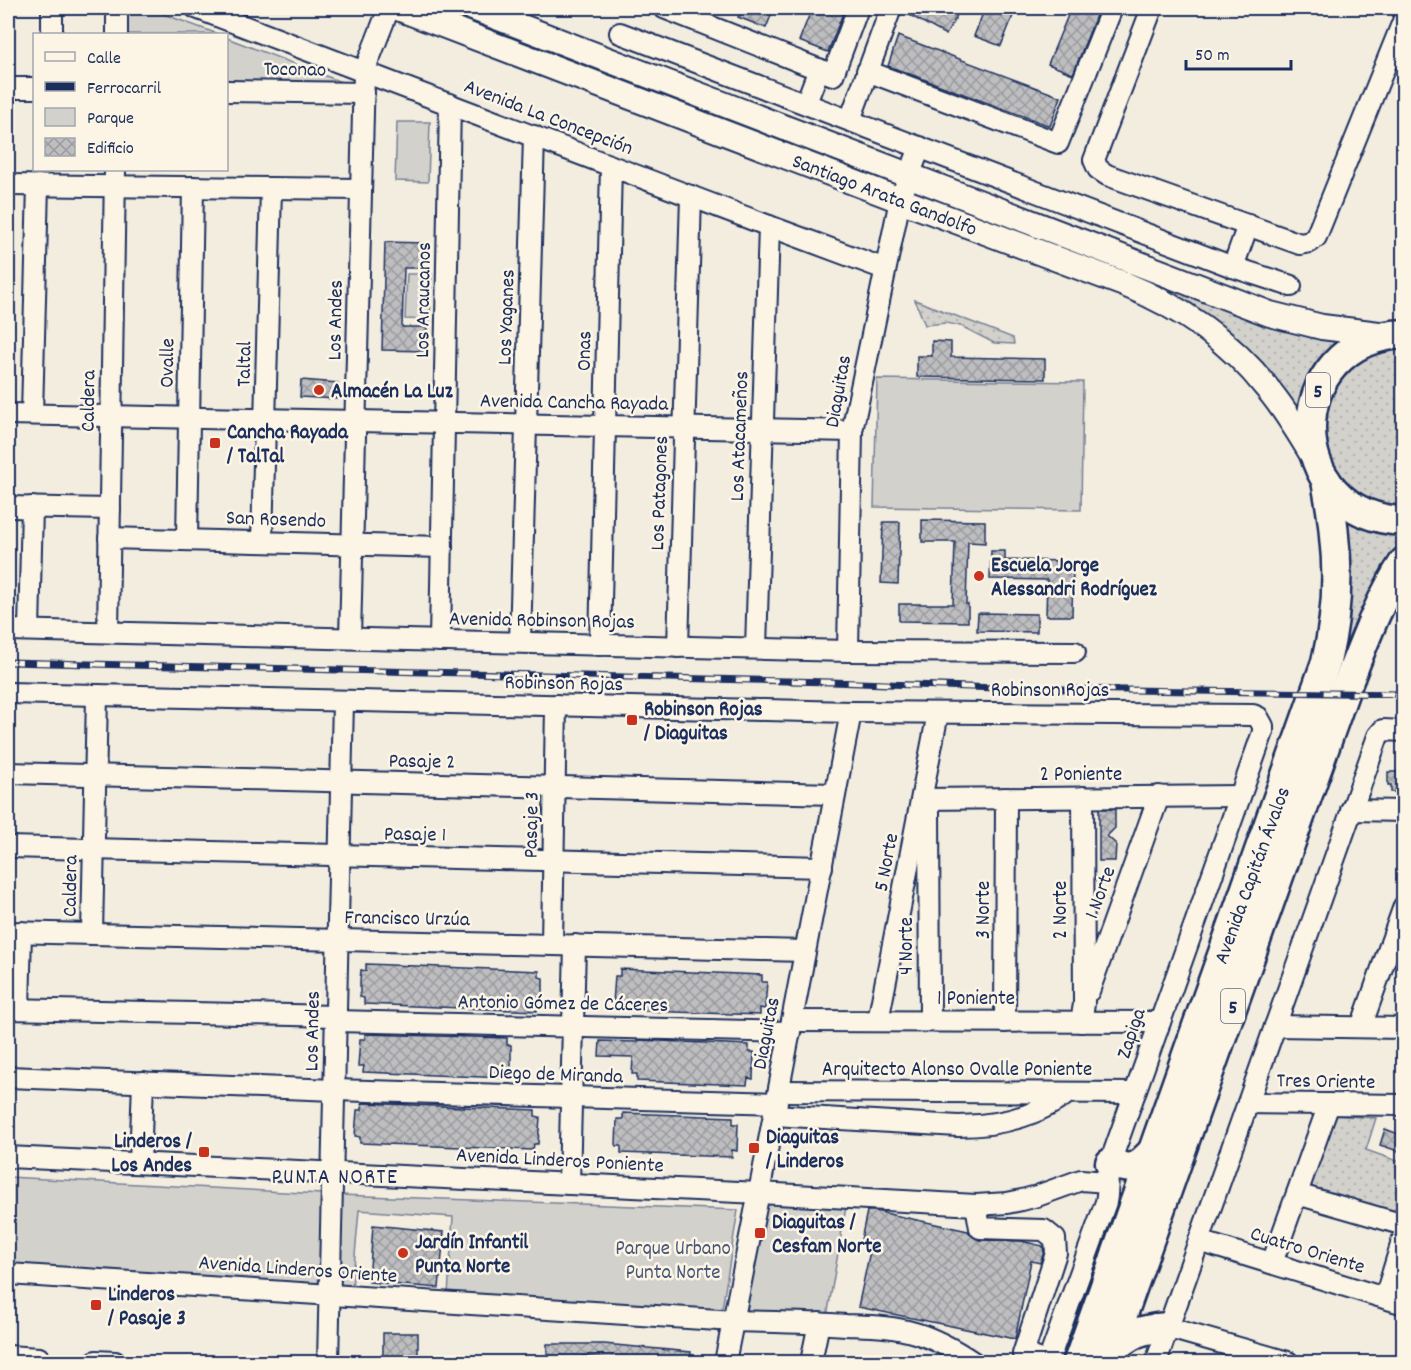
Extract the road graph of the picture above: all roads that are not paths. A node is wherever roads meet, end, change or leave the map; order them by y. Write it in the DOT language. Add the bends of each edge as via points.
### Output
graph roads {
  1 [pos="52,8"];
  2 [pos="117,8"];
  3 [pos="196,8"];
  4 [pos="389,8"];
  5 [pos="398,8"];
  6 [pos="473,8"];
  7 [pos="664,8"];
  8 [pos="858,8"];
  9 [pos="891,8"];
  10 [pos="1112,8"];
  11 [pos="1152,8"];
  12 [pos="1404,19"];
  13 [pos="52,33"];
  14 [pos="117,33"];
  15 [pos="620,33"];
  16 [pos="819,69"];
  17 [pos="867,71"];
  18 [pos="364,72"];
  19 [pos="8,88"];
  20 [pos="33,88"];
  21 [pos="228,91"];
  22 [pos="364,93"];
  23 [pos="806,103"];
  24 [pos="450,104"];
  25 [pos="850,120"];
  26 [pos="534,136"];
  27 [pos="920,147"];
  28 [pos="611,166"];
  29 [pos="909,175"];
  30 [pos="115,178"];
  31 [pos="8,185"];
  32 [pos="38,185"];
  33 [pos="193,187"];
  34 [pos="271,188"];
  35 [pos="361,189"];
  36 [pos="691,196"];
  37 [pos="900,200"];
  38 [pos="1242,223"];
  39 [pos="769,226"];
  40 [pos="1226,264"];
  41 [pos="885,269"];
  42 [pos="1291,286"];
  43 [pos="1396,335"];
  44 [pos="8,414"];
  45 [pos="32,414"];
  46 [pos="111,416"];
  47 [pos="189,417"];
  48 [pos="265,419"];
  49 [pos="355,421"];
  50 [pos="444,422"];
  51 [pos="526,424"];
  52 [pos="605,426"];
  53 [pos="684,427"];
  54 [pos="762,429"];
  55 [pos="852,431"];
  56 [pos="1321,470"];
  57 [pos="8,507"];
  58 [pos="32,507"];
  59 [pos="110,509"];
  60 [pos="1404,521"];
  61 [pos="109,538"];
  62 [pos="187,540"];
  63 [pos="262,542"];
  64 [pos="352,544"];
  65 [pos="442,547"];
  66 [pos="1404,562"];
  67 [pos="1404,591"];
  68 [pos="8,630"];
  69 [pos="29,630"];
  70 [pos="108,632"];
  71 [pos="350,638"];
  72 [pos="440,641"];
  73 [pos="520,642"];
  74 [pos="600,645"];
  75 [pos="678,647"];
  76 [pos="756,648"];
  77 [pos="848,651"];
  78 [pos="1075,652"];
  79 [pos="1352,673"];
  80 [pos="8,693"];
  81 [pos="97,695"];
  82 [pos="343,701"];
  83 [pos="556,705"];
  84 [pos="851,712"];
  85 [pos="938,712"];
  86 [pos="1261,721"];
  87 [pos="1404,730"];
  88 [pos="8,773"];
  89 [pos="95,776"];
  90 [pos="341,782"];
  91 [pos="554,787"];
  92 [pos="835,794"];
  93 [pos="1159,796"];
  94 [pos="1240,796"];
  95 [pos="1083,797"];
  96 [pos="1006,798"];
  97 [pos="925,799"];
  98 [pos="1351,810"];
  99 [pos="1404,811"];
  100 [pos="8,847"];
  101 [pos="94,849"];
  102 [pos="339,855"];
  103 [pos="553,860"];
  104 [pos="822,867"];
  105 [pos="1404,906"];
  106 [pos="14,932"];
  107 [pos="92,934"];
  108 [pos="338,939"];
  109 [pos="552,944"];
  110 [pos="575,945"];
  111 [pos="806,951"];
  112 [pos="1395,954"];
  113 [pos="13,1009"];
  114 [pos="1082,1013"];
  115 [pos="336,1018"];
  116 [pos="878,1021"];
  117 [pos="930,1021"];
  118 [pos="1005,1022"];
  119 [pos="1160,1022"];
  120 [pos="791,1026"];
  121 [pos="1275,1026"];
  122 [pos="573,1027"];
  123 [pos="1361,1027"];
  124 [pos="1404,1028"];
  125 [pos="8,1077"];
  126 [pos="142,1083"];
  127 [pos="334,1090"];
  128 [pos="1068,1093"];
  129 [pos="1135,1093"];
  130 [pos="571,1097"];
  131 [pos="777,1103"];
  132 [pos="1248,1103"];
  133 [pos="1329,1104"];
  134 [pos="1404,1106"];
  135 [pos="1152,1152"];
  136 [pos="8,1157"];
  137 [pos="140,1163"];
  138 [pos="332,1172"];
  139 [pos="1108,1172"];
  140 [pos="569,1184"];
  141 [pos="759,1192"];
  142 [pos="1297,1194"];
  143 [pos="976,1205"];
  144 [pos="1404,1225"];
  145 [pos="1404,1235"];
  146 [pos="1199,1241"];
  147 [pos="1272,1263"];
  148 [pos="8,1274"];
  149 [pos="1106,1283"];
  150 [pos="1135,1284"];
  151 [pos="330,1294"];
  152 [pos="1394,1301"];
  153 [pos="1123,1316"];
  154 [pos="734,1321"];
  155 [pos="819,1323"];
  156 [pos="1168,1327"];
  157 [pos="8,1356"];
  158 [pos="1108,1357"];
  159 [pos="39,1358"];
  160 [pos="968,1361"];
  161 [pos="328,1362"];
  162 [pos="725,1362"];
  163 [pos="811,1362"];
  164 [pos="1048,1362"];
  165 [pos="1078,1362"];
  166 [pos="1156,1362"];
  167 [pos="1288,1362"];
  1 -- 13 [label="street"];
  2 -- 14 [label="street"];
  3 -- 18 [label="street, Avenida La Concepción"];
  4 -- 18 [label="street, Los Andes"];
  5 -- 37 [label="main road, Santiago Arata Gandolfo"];
  6 -- 29 [label="main road, Santiago Arata Gandolfo"];
  7 -- 16 [label="street"];
  8 -- 16 [label="street" via="833,75"];
  9 -- 17 [label="street"];
  10 -- 17 [label="street" via="1058,143"];
  11 -- 38 [label="street" via="1094,160 1107,176"];
  12 -- 38 [label="street" via="1316,237 1300,244"];
  15 -- 23 [label="street"];
  16 -- 23 [label="street"];
  17 -- 25 [label="street"];
  18 -- 22 [label="street, Los Andes"];
  18 -- 24 [label="street, Avenida La Concepción"];
  19 -- 20 [label="street"];
  21 -- 22 [label="street, Toconao"];
  22 -- 35 [label="street, Los Andes"];
  23 -- 25 [label="street"];
  24 -- 26 [label="street, Avenida La Concepción"];
  24 -- 50 [label="street, Los Araucanos"];
  25 -- 27 [label="street"];
  26 -- 28 [label="street, Avenida La Concepción"];
  26 -- 51 [label="street, Los Yaganes"];
  27 -- 29 [label="street, Diaguitas"];
  27 -- 40 [label="street"];
  28 -- 36 [label="street, Avenida La Concepción"];
  28 -- 52 [label="street, Onas"];
  29 -- 37 [label="street, Diaguitas"];
  29 -- 43 [label="main road, Santiago Arata Gandolfo" via="1270,314 1322,327"];
  30 -- 32 [label="street"];
  30 -- 33 [label="street"];
  30 -- 46 [label="street, Caldera"];
  31 -- 32 [label="street"];
  32 -- 45 [label="street"];
  33 -- 34 [label="street"];
  33 -- 47 [label="street, Ovalle"];
  34 -- 35 [label="street"];
  34 -- 48 [label="street, Taltal"];
  35 -- 49 [label="street, Los Andes"];
  36 -- 39 [label="street, Avenida La Concepción"];
  36 -- 53 [label="street, Los Patagones"];
  37 -- 41 [label="street, Diaguitas"];
  37 -- 56 [label="main road, Santiago Arata Gandolfo" via="1124,284 1187,315 1234,352 1258,377"];
  38 -- 40 [label="street"];
  39 -- 41 [label="street, Avenida La Concepción"];
  39 -- 54 [label="street, Los Atacameños"];
  40 -- 42 [label="street"];
  41 -- 55 [label="street, Diaguitas"];
  43 -- 56 [label="highway, 5" via="1376,338 1351,350 1323,381 1310,420 1311,441"];
  44 -- 45 [label="street, Avenida Cancha Rayada"];
  45 -- 46 [label="street, Avenida Cancha Rayada"];
  46 -- 47 [label="street, Avenida Cancha Rayada"];
  46 -- 59 [label="street, Caldera"];
  47 -- 48 [label="street, Avenida Cancha Rayada"];
  47 -- 62 [label="street, Ovalle"];
  48 -- 49 [label="street, Avenida Cancha Rayada"];
  48 -- 63 [label="street, Taltal"];
  49 -- 50 [label="street, Avenida Cancha Rayada"];
  49 -- 64 [label="street, Los Andes"];
  50 -- 51 [label="street, Avenida Cancha Rayada"];
  50 -- 65 [label="street, Los Araucanos"];
  51 -- 52 [label="street, Avenida Cancha Rayada"];
  51 -- 73 [label="street, Los Yaganes"];
  52 -- 53 [label="street, Avenida Cancha Rayada"];
  52 -- 74 [label="street, Onas"];
  53 -- 54 [label="street, Avenida Cancha Rayada"];
  53 -- 75 [label="street, Los Patagones"];
  54 -- 55 [label="street, Avenida Cancha Rayada"];
  54 -- 76 [label="street, Los Atacameños"];
  55 -- 77 [label="street, Diaguitas"];
  56 -- 60 [label="highway" via="1341,498 1361,511"];
  56 -- 135 [label="highway, Avenida Capitán Ávalos / 5" via="1332,518 1336,565 1334,617 1326,662"];
  57 -- 58 [label="street"];
  58 -- 59 [label="street"];
  58 -- 69 [label="street"];
  59 -- 61 [label="street, Caldera"];
  61 -- 62 [label="street, San Rosendo"];
  61 -- 70 [label="street, Caldera"];
  62 -- 63 [label="street, San Rosendo"];
  63 -- 64 [label="street, San Rosendo"];
  64 -- 65 [label="street, San Rosendo"];
  64 -- 71 [label="street, Los Andes"];
  65 -- 72 [label="street, Los Araucanos"];
  66 -- 79 [label="highway, Avenida Capitán Ávalos" via="1375,615"];
  67 -- 79 [label="highway" via="1383,618"];
  68 -- 69 [label="street, Avenida Robinson Rojas"];
  69 -- 70 [label="street, Avenida Robinson Rojas"];
  70 -- 71 [label="street, Avenida Robinson Rojas"];
  71 -- 72 [label="street, Avenida Robinson Rojas"];
  72 -- 73 [label="street, Avenida Robinson Rojas"];
  73 -- 74 [label="street, Avenida Robinson Rojas"];
  74 -- 75 [label="street, Avenida Robinson Rojas"];
  75 -- 76 [label="street, Avenida Robinson Rojas"];
  76 -- 77 [label="street, Avenida Robinson Rojas"];
  77 -- 78 [label="street, Avenida Robinson Rojas"];
  79 -- 150 [label="highway, Avenida Capitán Ávalos / 5"];
  80 -- 81 [label="street, Robinson Rojas"];
  81 -- 82 [label="street, Robinson Rojas"];
  81 -- 89 [label="street, Caldera"];
  82 -- 83 [label="street, Robinson Rojas"];
  82 -- 90 [label="street, Los Andes"];
  83 -- 84 [label="street, Robinson Rojas"];
  83 -- 91 [label="street, Pasaje 3"];
  84 -- 85 [label="street, Robinson Rojas"];
  84 -- 92 [label="street, Diaguitas"];
  85 -- 86 [label="street, Robinson Rojas" via="1253,715"];
  85 -- 97 [label="street, 5 Norte"];
  86 -- 94 [label="street, Zapiga" via="1263,732"];
  87 -- 98 [label="street" via="1383,730 1378,736"];
  88 -- 89 [label="street, Pasaje 2"];
  89 -- 90 [label="street, Pasaje 2"];
  89 -- 101 [label="street, Caldera"];
  90 -- 91 [label="street, Pasaje 2"];
  90 -- 102 [label="street, Los Andes"];
  91 -- 92 [label="street, Pasaje 2"];
  91 -- 103 [label="street, Pasaje 3"];
  92 -- 104 [label="street, Diaguitas"];
  93 -- 94 [label="street, 2 Poniente"];
  93 -- 95 [label="street, 2 Poniente"];
  93 -- 114 [label="street, 1 Norte"];
  94 -- 119 [label="street, Zapiga"];
  95 -- 96 [label="street, 2 Poniente"];
  95 -- 114 [label="street, 2 Norte"];
  96 -- 97 [label="street, 2 Poniente"];
  96 -- 118 [label="street, 3 Norte"];
  97 -- 116 [label="street, 5 Norte"];
  97 -- 117 [label="street, 4 Norte"];
  98 -- 99 [label="street"];
  98 -- 121 [label="street"];
  100 -- 101 [label="street, Pasaje 1"];
  101 -- 102 [label="street, Pasaje 1"];
  101 -- 107 [label="street, Caldera"];
  102 -- 103 [label="street, Pasaje 1"];
  102 -- 108 [label="street, Los Andes"];
  103 -- 104 [label="street, Pasaje 1"];
  103 -- 109 [label="street, Pasaje 3"];
  104 -- 111 [label="street, Diaguitas"];
  105 -- 112 [label="street"];
  106 -- 107 [label="street, Francisco Urzúa"];
  106 -- 113 [label="street"];
  107 -- 108 [label="street, Francisco Urzúa"];
  108 -- 109 [label="street, Francisco Urzúa"];
  108 -- 115 [label="street, Los Andes"];
  109 -- 110 [label="street, Francisco Urzúa"];
  110 -- 111 [label="street, Francisco Urzúa"];
  110 -- 122 [label="street"];
  111 -- 120 [label="street, Diaguitas"];
  112 -- 123 [label="street"];
  113 -- 115 [label="street"];
  114 -- 118 [label="street, 1 Poniente"];
  114 -- 119 [label="street, 1 Poniente"];
  115 -- 122 [label="street, Antonio Gómez de Cáceres"];
  115 -- 127 [label="street, Los Andes"];
  116 -- 117 [label="street, 1 Poniente"];
  116 -- 120 [label="street, 1 Poniente"];
  117 -- 118 [label="street, 1 Poniente"];
  119 -- 129 [label="street, Zapiga"];
  120 -- 122 [label="street, Antonio Gómez de Cáceres"];
  120 -- 131 [label="street, Diaguitas"];
  121 -- 123 [label="street"];
  121 -- 132 [label="street"];
  122 -- 130 [label="street"];
  123 -- 124 [label="street"];
  125 -- 126 [label="street"];
  126 -- 127 [label="street"];
  126 -- 137 [label="street"];
  127 -- 130 [label="street, Diego de Miranda"];
  127 -- 138 [label="street, Los Andes"];
  128 -- 129 [label="street, Arquitecto Alonso Ovalle Poniente"];
  128 -- 131 [label="street, Arquitecto Alonso Ovalle Poniente"];
  128 -- 131 [label="street" via="1047,1107 1008,1121 958,1126"];
  129 -- 139 [label="street, Zapiga"];
  130 -- 131 [label="street, Diego de Miranda"];
  130 -- 140 [label="street"];
  131 -- 141 [label="street, Diaguitas"];
  132 -- 133 [label="street, Tres Oriente"];
  132 -- 146 [label="street"];
  133 -- 134 [label="street, Tres Oriente"];
  133 -- 142 [label="street"];
  135 -- 139 [label="highway" via="1133,1167"];
  135 -- 149 [label="highway, Avenida Capitán Ávalos / 5"];
  136 -- 137 [label="street, Avenida Linderos Poniente"];
  137 -- 138 [label="street, Avenida Linderos Poniente"];
  138 -- 140 [label="street, Avenida Linderos Poniente"];
  138 -- 151 [label="street, Los Andes"];
  139 -- 143 [label="street, Avenida Linderos Poniente" via="1022,1200"];
  139 -- 164 [label="street, Zapiga" via="1107,1202"];
  140 -- 141 [label="street, Avenida Linderos Poniente"];
  141 -- 143 [label="street, Avenida Linderos Poniente"];
  141 -- 154 [label="street, Diaguitas"];
  142 -- 144 [label="street"];
  142 -- 147 [label="street"];
  143 -- 164 [label="street" via="980,1228 1044,1230 1055,1239 1056,1253 1023,1354"];
  145 -- 152 [label="street"];
  146 -- 147 [label="street, Cuatro Oriente"];
  146 -- 156 [label="street"];
  147 -- 152 [label="street, Cuatro Oriente"];
  148 -- 151 [label="street, Avenida Linderos Oriente"];
  149 -- 153 [label="highway" via="1111,1302"];
  149 -- 165 [label="highway, Avenida Capitán Ávalos / 5"];
  150 -- 153 [label="highway, Avenida Capitán Ávalos / 5"];
  150 -- 156 [label="highway" via="1139,1305"];
  151 -- 154 [label="street, Avenida Linderos Oriente"];
  151 -- 161 [label="street, Los Andes"];
  153 -- 156 [label="street"];
  153 -- 158 [label="highway, Avenida Capitán Ávalos / 5"];
  154 -- 155 [label="street, Avenida Linderos Oriente"];
  154 -- 162 [label="street, Diaguitas"];
  155 -- 160 [label="street, Avenida Linderos Oriente" via="901,1329 942,1343"];
  155 -- 163 [label="street"];
  156 -- 158 [label="highway" via="1141,1331 1123,1340"];
  156 -- 166 [label="street"];
  156 -- 167 [label="street"];
  157 -- 159 [label="street"];
}
